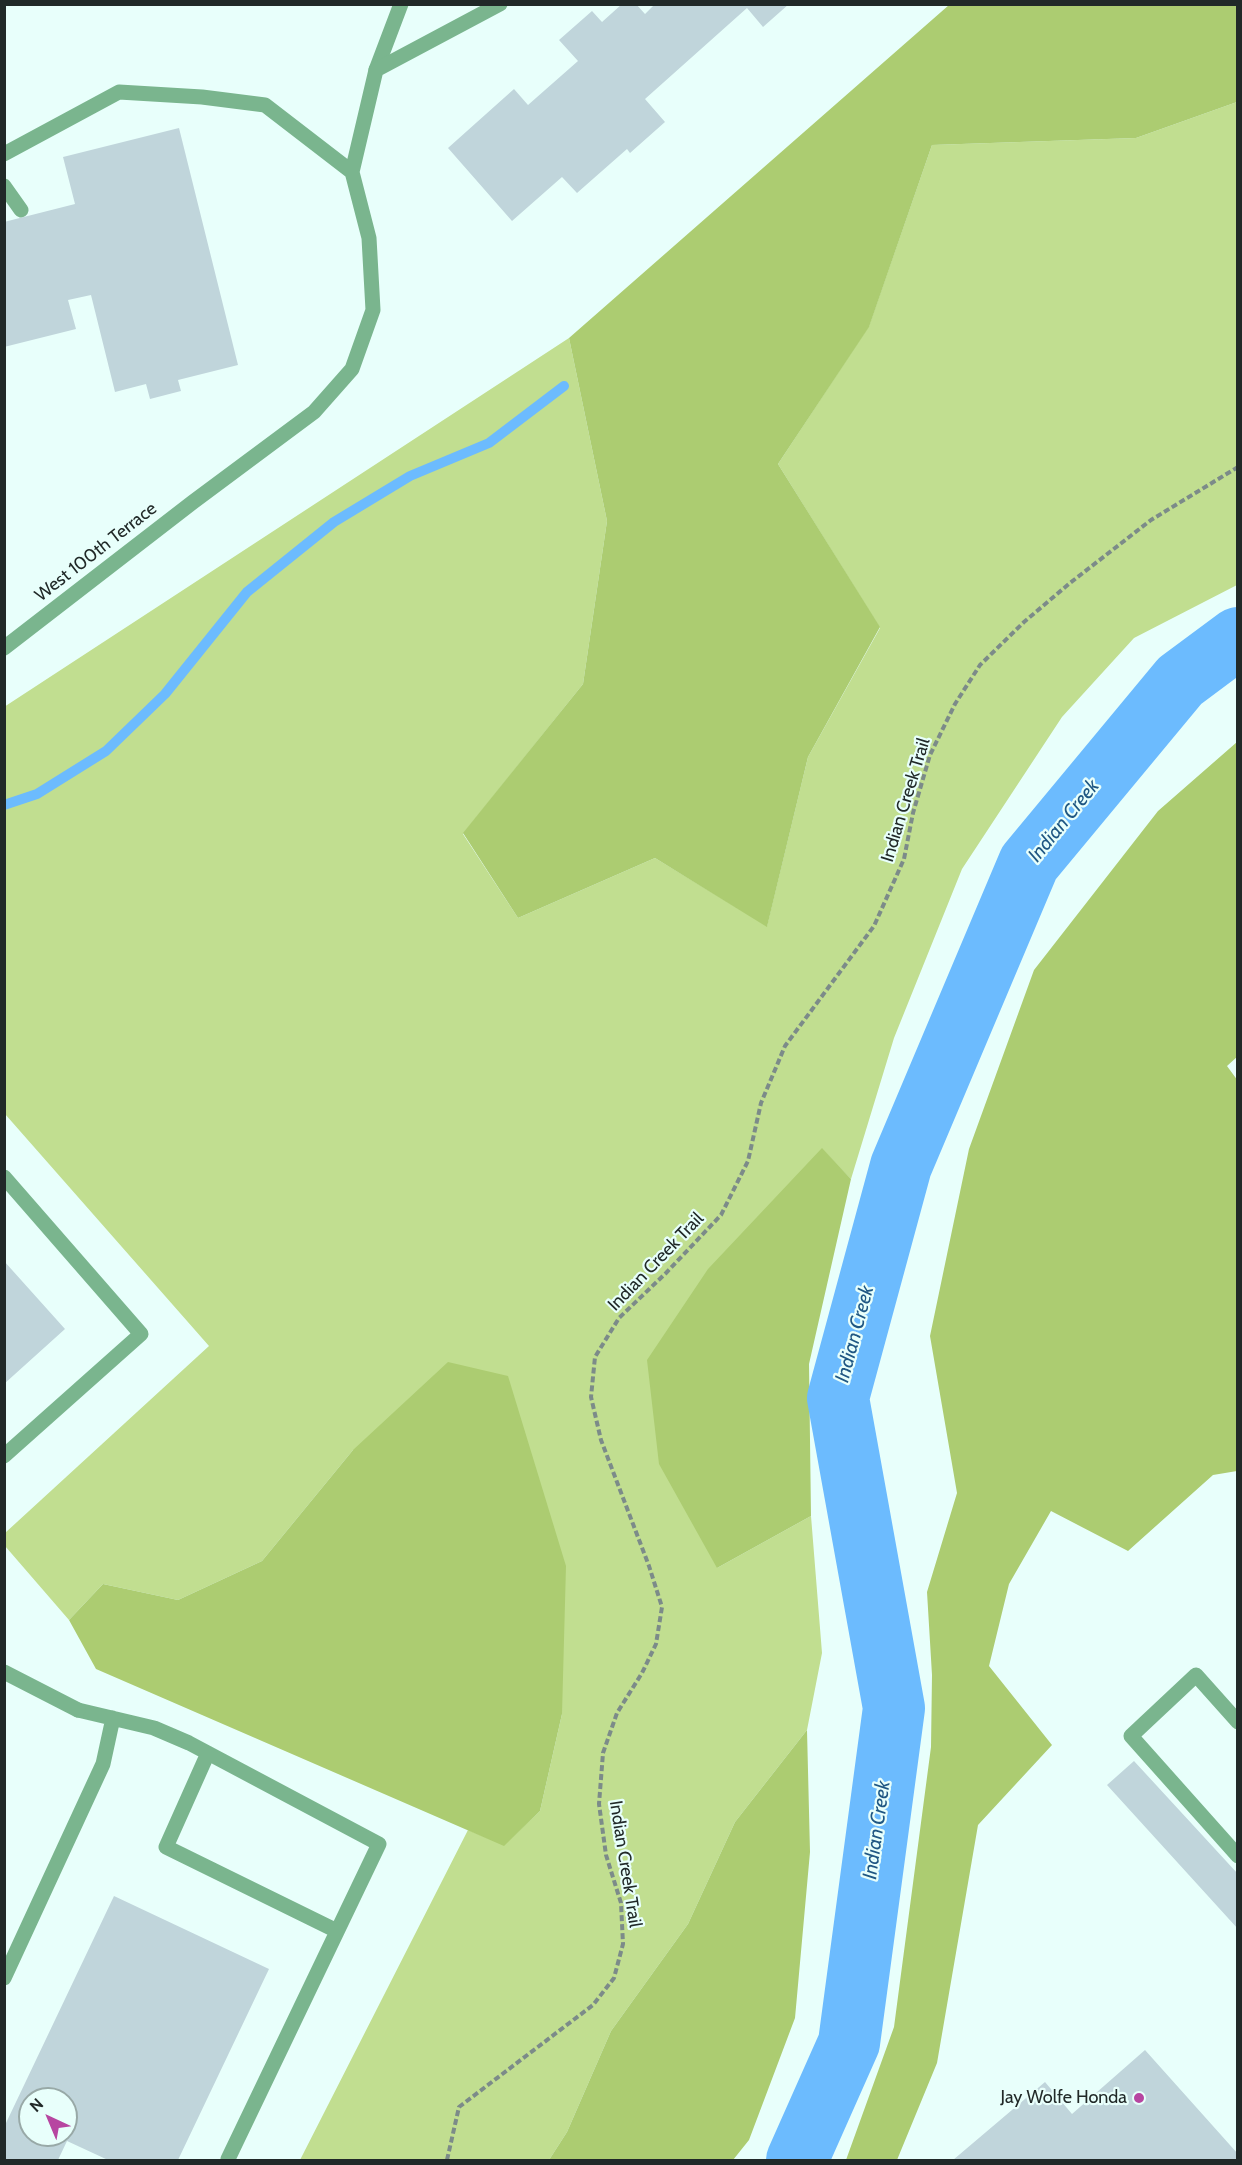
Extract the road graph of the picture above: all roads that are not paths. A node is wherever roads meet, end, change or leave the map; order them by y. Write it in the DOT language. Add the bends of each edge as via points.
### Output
graph roads {
  1 [pos="401,4"];
  2 [pos="500,4"];
  3 [pos="376,70"];
  4 [pos="4,154"];
  5 [pos="352,171"];
  6 [pos="4,186"];
  7 [pos="21,210"];
  8 [pos="4,648"];
  9 [pos="4,1177"];
  10 [pos="4,1456"];
  11 [pos="4,1672"];
  12 [pos="113,1718"];
  13 [pos="1238,1722"];
  14 [pos="208,1753"];
  15 [pos="1238,1856"];
  16 [pos="336,1931"];
  17 [pos="4,1978"];
  18 [pos="228,2159"];
  1 -- 3 [label="street"];
  2 -- 3 [label="street"];
  3 -- 5 [label="street"];
  4 -- 5 [label="street" via="119,92 265,105"];
  5 -- 8 [label="street, West 100th Terrace" via="369,238 373,310 352,369 314,412"];
  6 -- 7 [label="street"];
  9 -- 10 [label="street" via="141,1334"];
  11 -- 12 [label="street" via="78,1710"];
  12 -- 14 [label="street" via="154,1728"];
  12 -- 17 [label="street" via="103,1764"];
  13 -- 15 [label="street" via="1196,1675 1131,1736"];
  14 -- 16 [label="street" via="379,1844"];
  14 -- 16 [label="street" via="166,1847"];
  16 -- 18 [label="street"];
}
